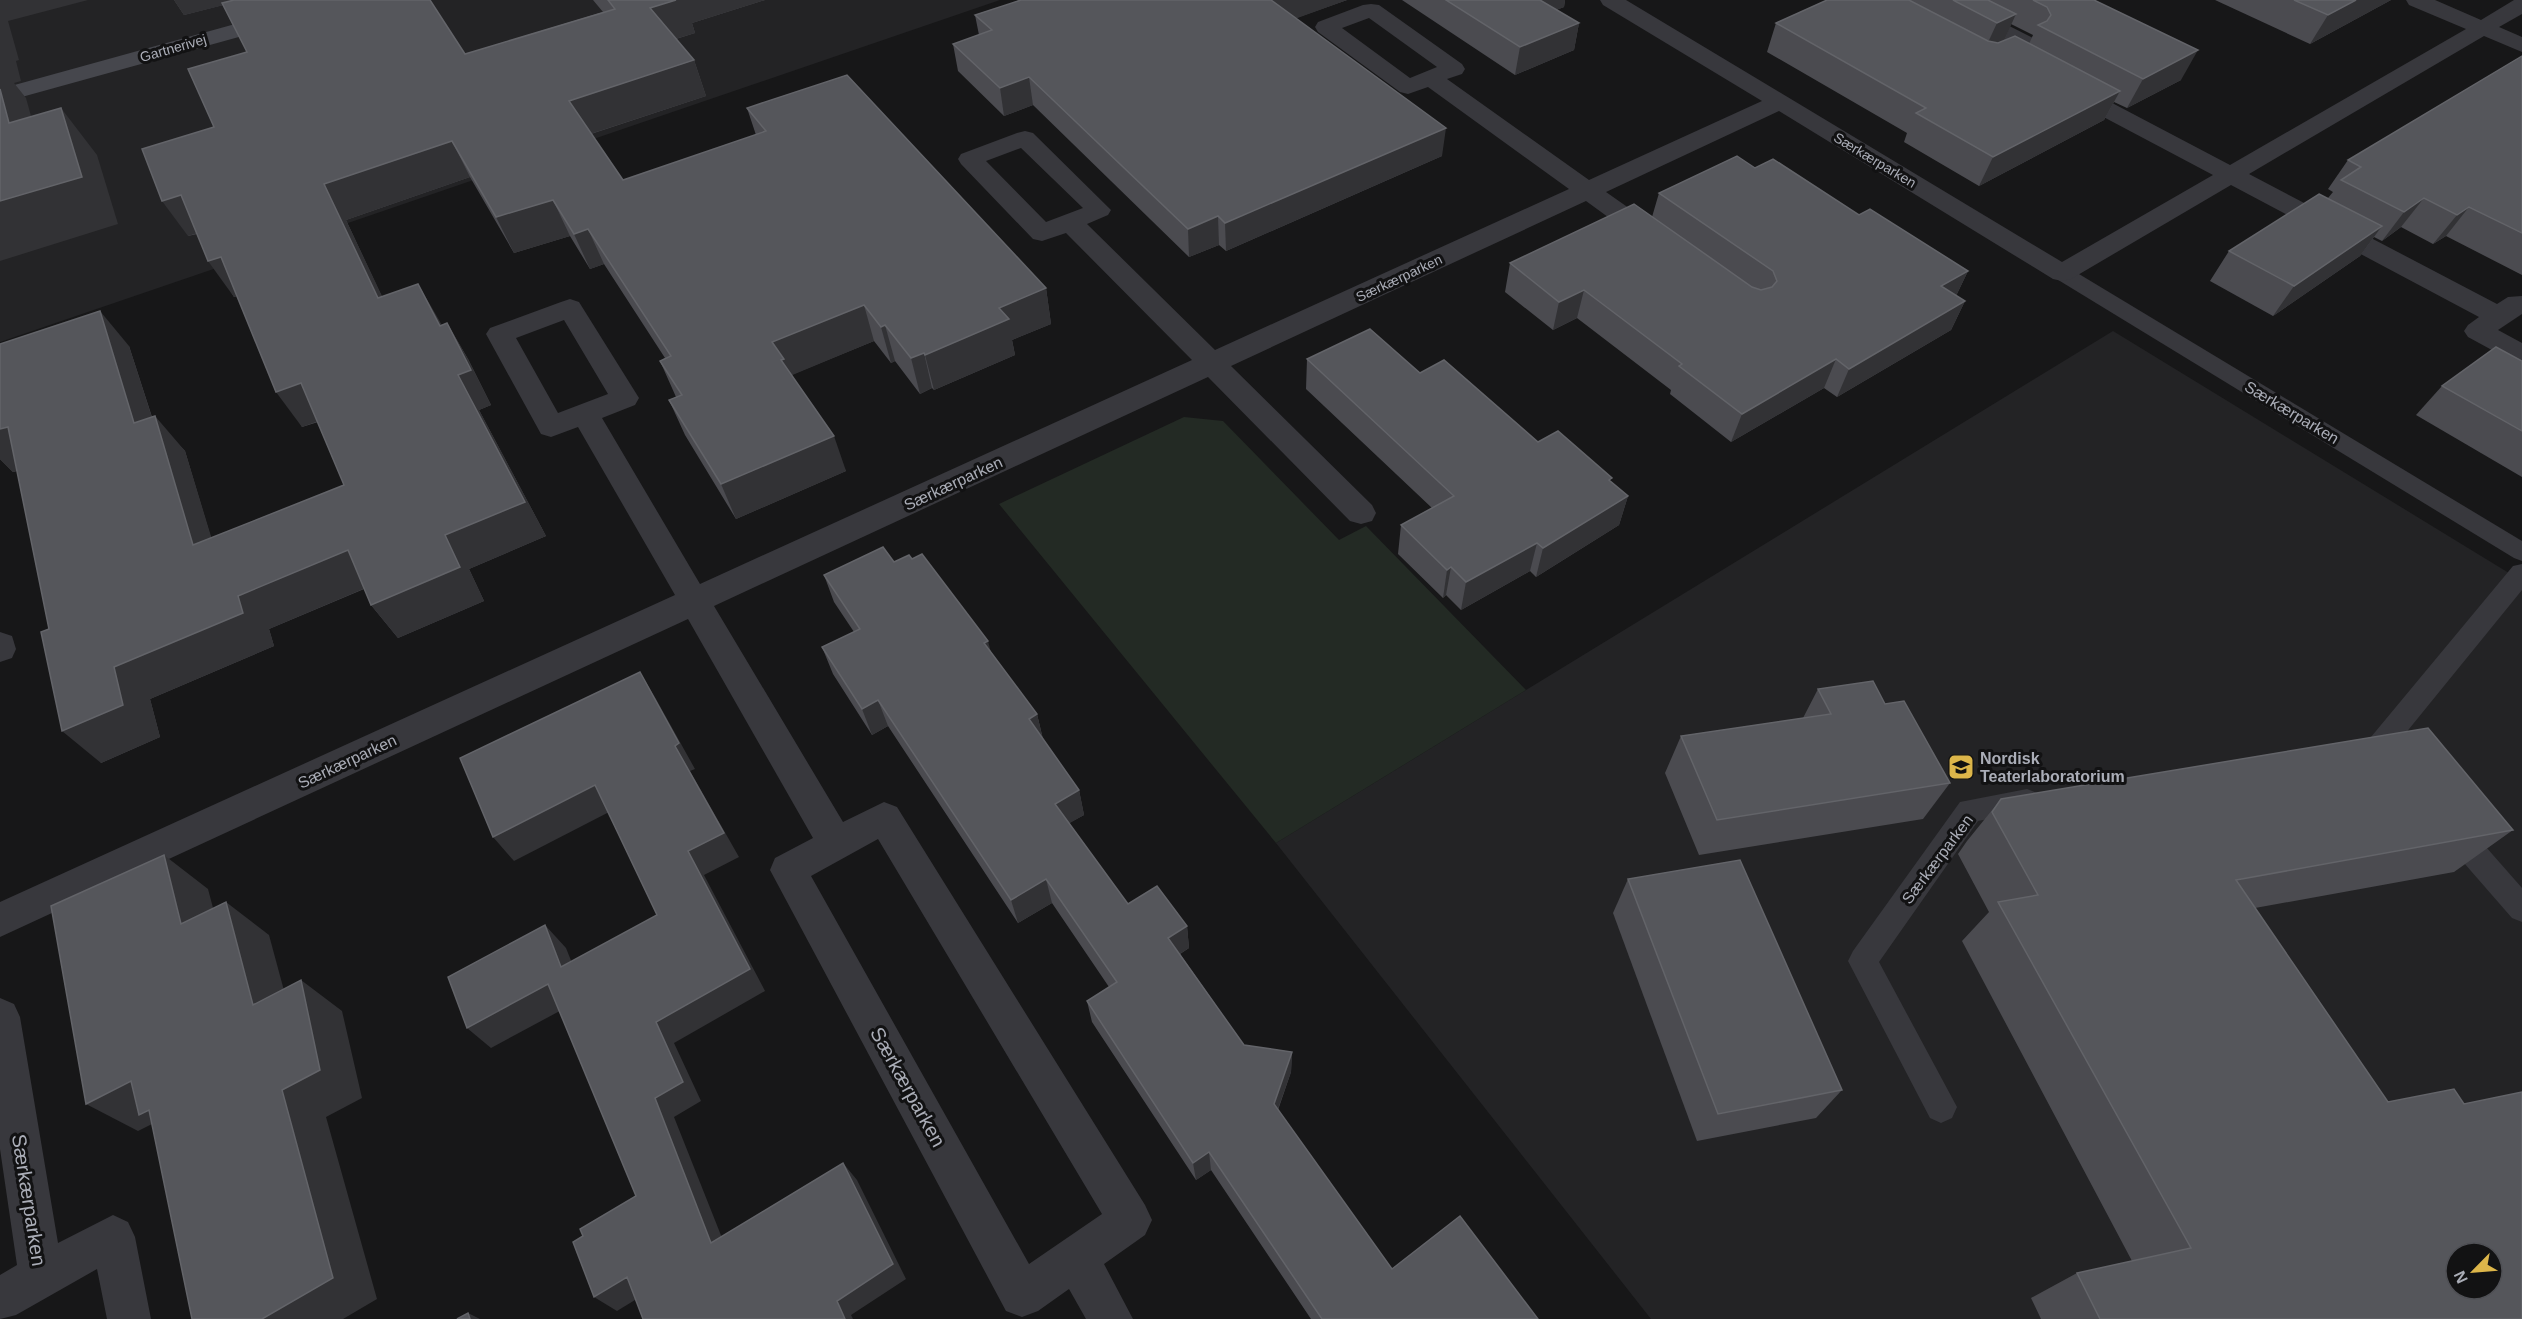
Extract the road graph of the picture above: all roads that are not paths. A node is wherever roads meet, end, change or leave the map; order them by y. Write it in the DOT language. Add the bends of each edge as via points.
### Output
graph roads {
  1 [pos="346,0"];
  2 [pos="1611,0"];
  3 [pos="1942,0"];
  4 [pos="2417,0"];
  5 [pos="2522,5"];
  6 [pos="2482,28"];
  7 [pos="2522,45"];
  8 [pos="1974,57"];
  9 [pos="1430,78"];
  10 [pos="2054,81"];
  11 [pos="0,96"];
  12 [pos="1780,102"];
  13 [pos="2231,174"];
  14 [pos="1588,191"];
  15 [pos="1070,222"];
  16 [pos="1675,253"];
  17 [pos="2062,273"];
  18 [pos="2510,311"];
  19 [pos="2522,355"];
  20 [pos="1211,364"];
  21 [pos="585,414"];
  22 [pos="1361,513"];
  23 [pos="2522,552"];
  24 [pos="2522,573"];
  25 [pos="694,602"];
  26 [pos="2410,780"];
  27 [pos="2052,797"];
  28 [pos="2440,814"];
  29 [pos="836,844"];
  30 [pos="2522,909"];
  31 [pos="0,920"];
  32 [pos="0,1017"];
  33 [pos="1941,1107"];
  34 [pos="1076,1258"];
  35 [pos="41,1276"];
  36 [pos="0,1299"];
  37 [pos="129,1319"];
  38 [pos="1112,1319"];
  1 -- 11 [label="street, Gartnerivej"];
  2 -- 12 [label="street, Særkærparken"];
  3 -- 8 [label="street" via="2025,43 2013,59 1984,63"];
  4 -- 6 [label="street"];
  5 -- 6 [label="street"];
  6 -- 7 [label="street"];
  6 -- 13 [label="street"];
  9 -- 9 [label="street" via="1408,87 1326,27 1371,10 1454,69"];
  9 -- 14 [label="street"];
  10 -- 13 [label="street"];
  12 -- 14 [label="street, Særkærparken"];
  12 -- 17 [label="street, Særkærparken"];
  13 -- 17 [label="street"];
  13 -- 18 [label="street"];
  14 -- 16 [label="street"];
  14 -- 20 [label="street, Særkærparken"];
  15 -- 20 [label="street"];
  17 -- 23 [label="lane, Særkærparken"];
  18 -- 19 [label="street" via="2478,331"];
  20 -- 22 [label="street"];
  20 -- 25 [label="street, Særkærparken"];
  21 -- 25 [label="street"];
  24 -- 26 [label="lane" via="2368,747"];
  25 -- 29 [label="street"];
  25 -- 31 [label="street, Særkærparken"];
  27 -- 33 [label="lane, Særkærparken" via="1970,810 1863,961"];
  28 -- 30 [label="lane"];
  29 -- 34 [label="street, Særkærparken" via="884,818 1130,1220"];
  29 -- 34 [label="street, Særkærparken" via="788,870 1022,1295"];
  32 -- 35 [label="street, Særkærparken"];
  34 -- 38 [label="street"];
  35 -- 36 [label="street, Særkærparken"];
  35 -- 37 [label="street, Særkærparken" via="113,1237"];
}
